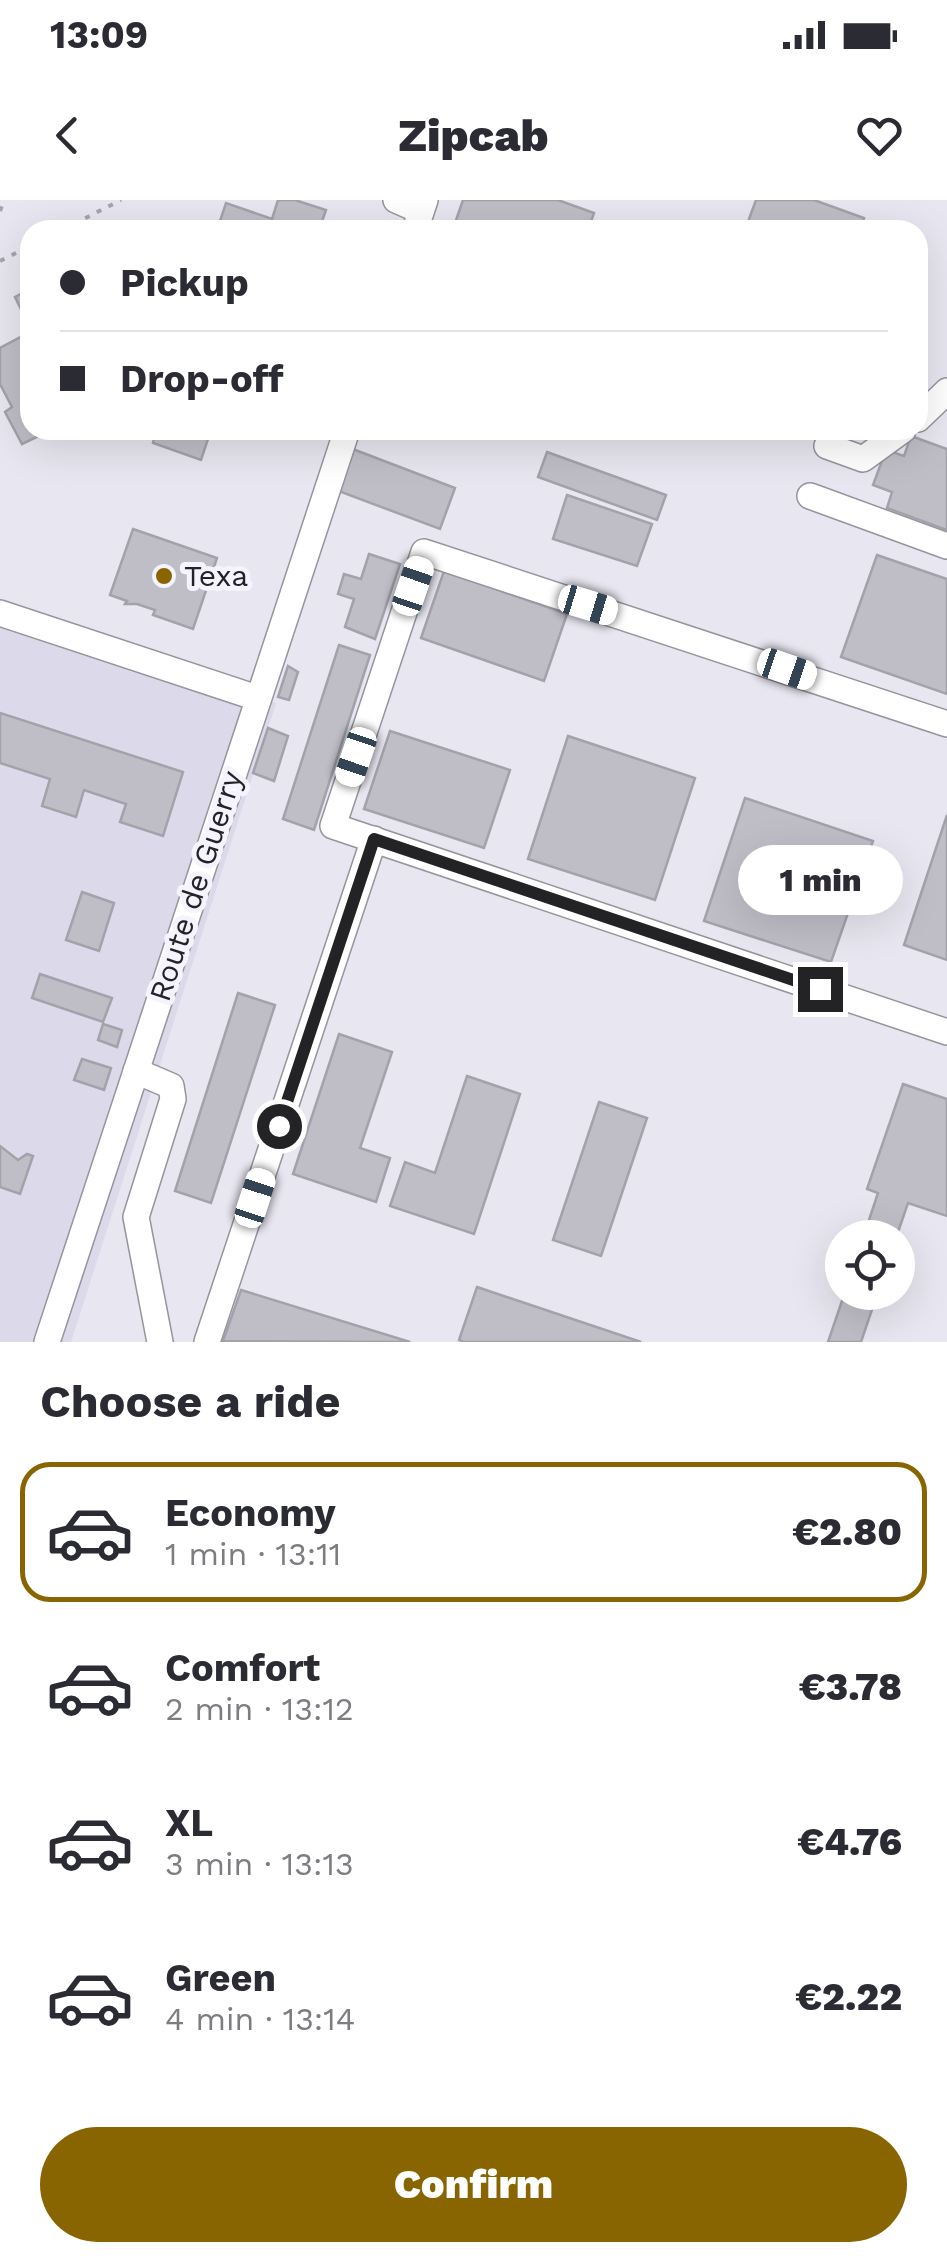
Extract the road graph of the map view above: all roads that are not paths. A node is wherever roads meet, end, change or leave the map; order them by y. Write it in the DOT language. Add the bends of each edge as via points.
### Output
graph roads {
  1 [pos="396,200"];
  2 [pos="420,214"];
  3 [pos="947,391"];
  4 [pos="930,417"];
  5 [pos="344,440"];
  6 [pos="889,440"];
  7 [pos="827,446"];
  8 [pos="810,496"];
  9 [pos="947,546"];
  10 [pos="0,613"];
  11 [pos="257,698"];
  12 [pos="947,724"];
  13 [pos="374,839"];
  14 [pos="947,1032"];
  15 [pos="136,1071"];
  16 [pos="47,1342"];
  17 [pos="160,1342"];
  18 [pos="208,1342"];
  1 -- 2 [label="street"];
  3 -- 4 [label="street"];
  5 -- 11 [label="street, Route de Guerry"];
  6 -- 7 [label="street" via="863,459"];
  8 -- 9 [label="street"];
  10 -- 11 [label="street"];
  11 -- 15 [label="street, Route de Guerry"];
  12 -- 13 [label="street" via="424,552 333,826"];
  13 -- 14 [label="street"];
  13 -- 18 [label="street"];
  15 -- 16 [label="street, Route de Guerry"];
  15 -- 17 [label="street" via="171,1086 173,1099 136,1217"];
}
